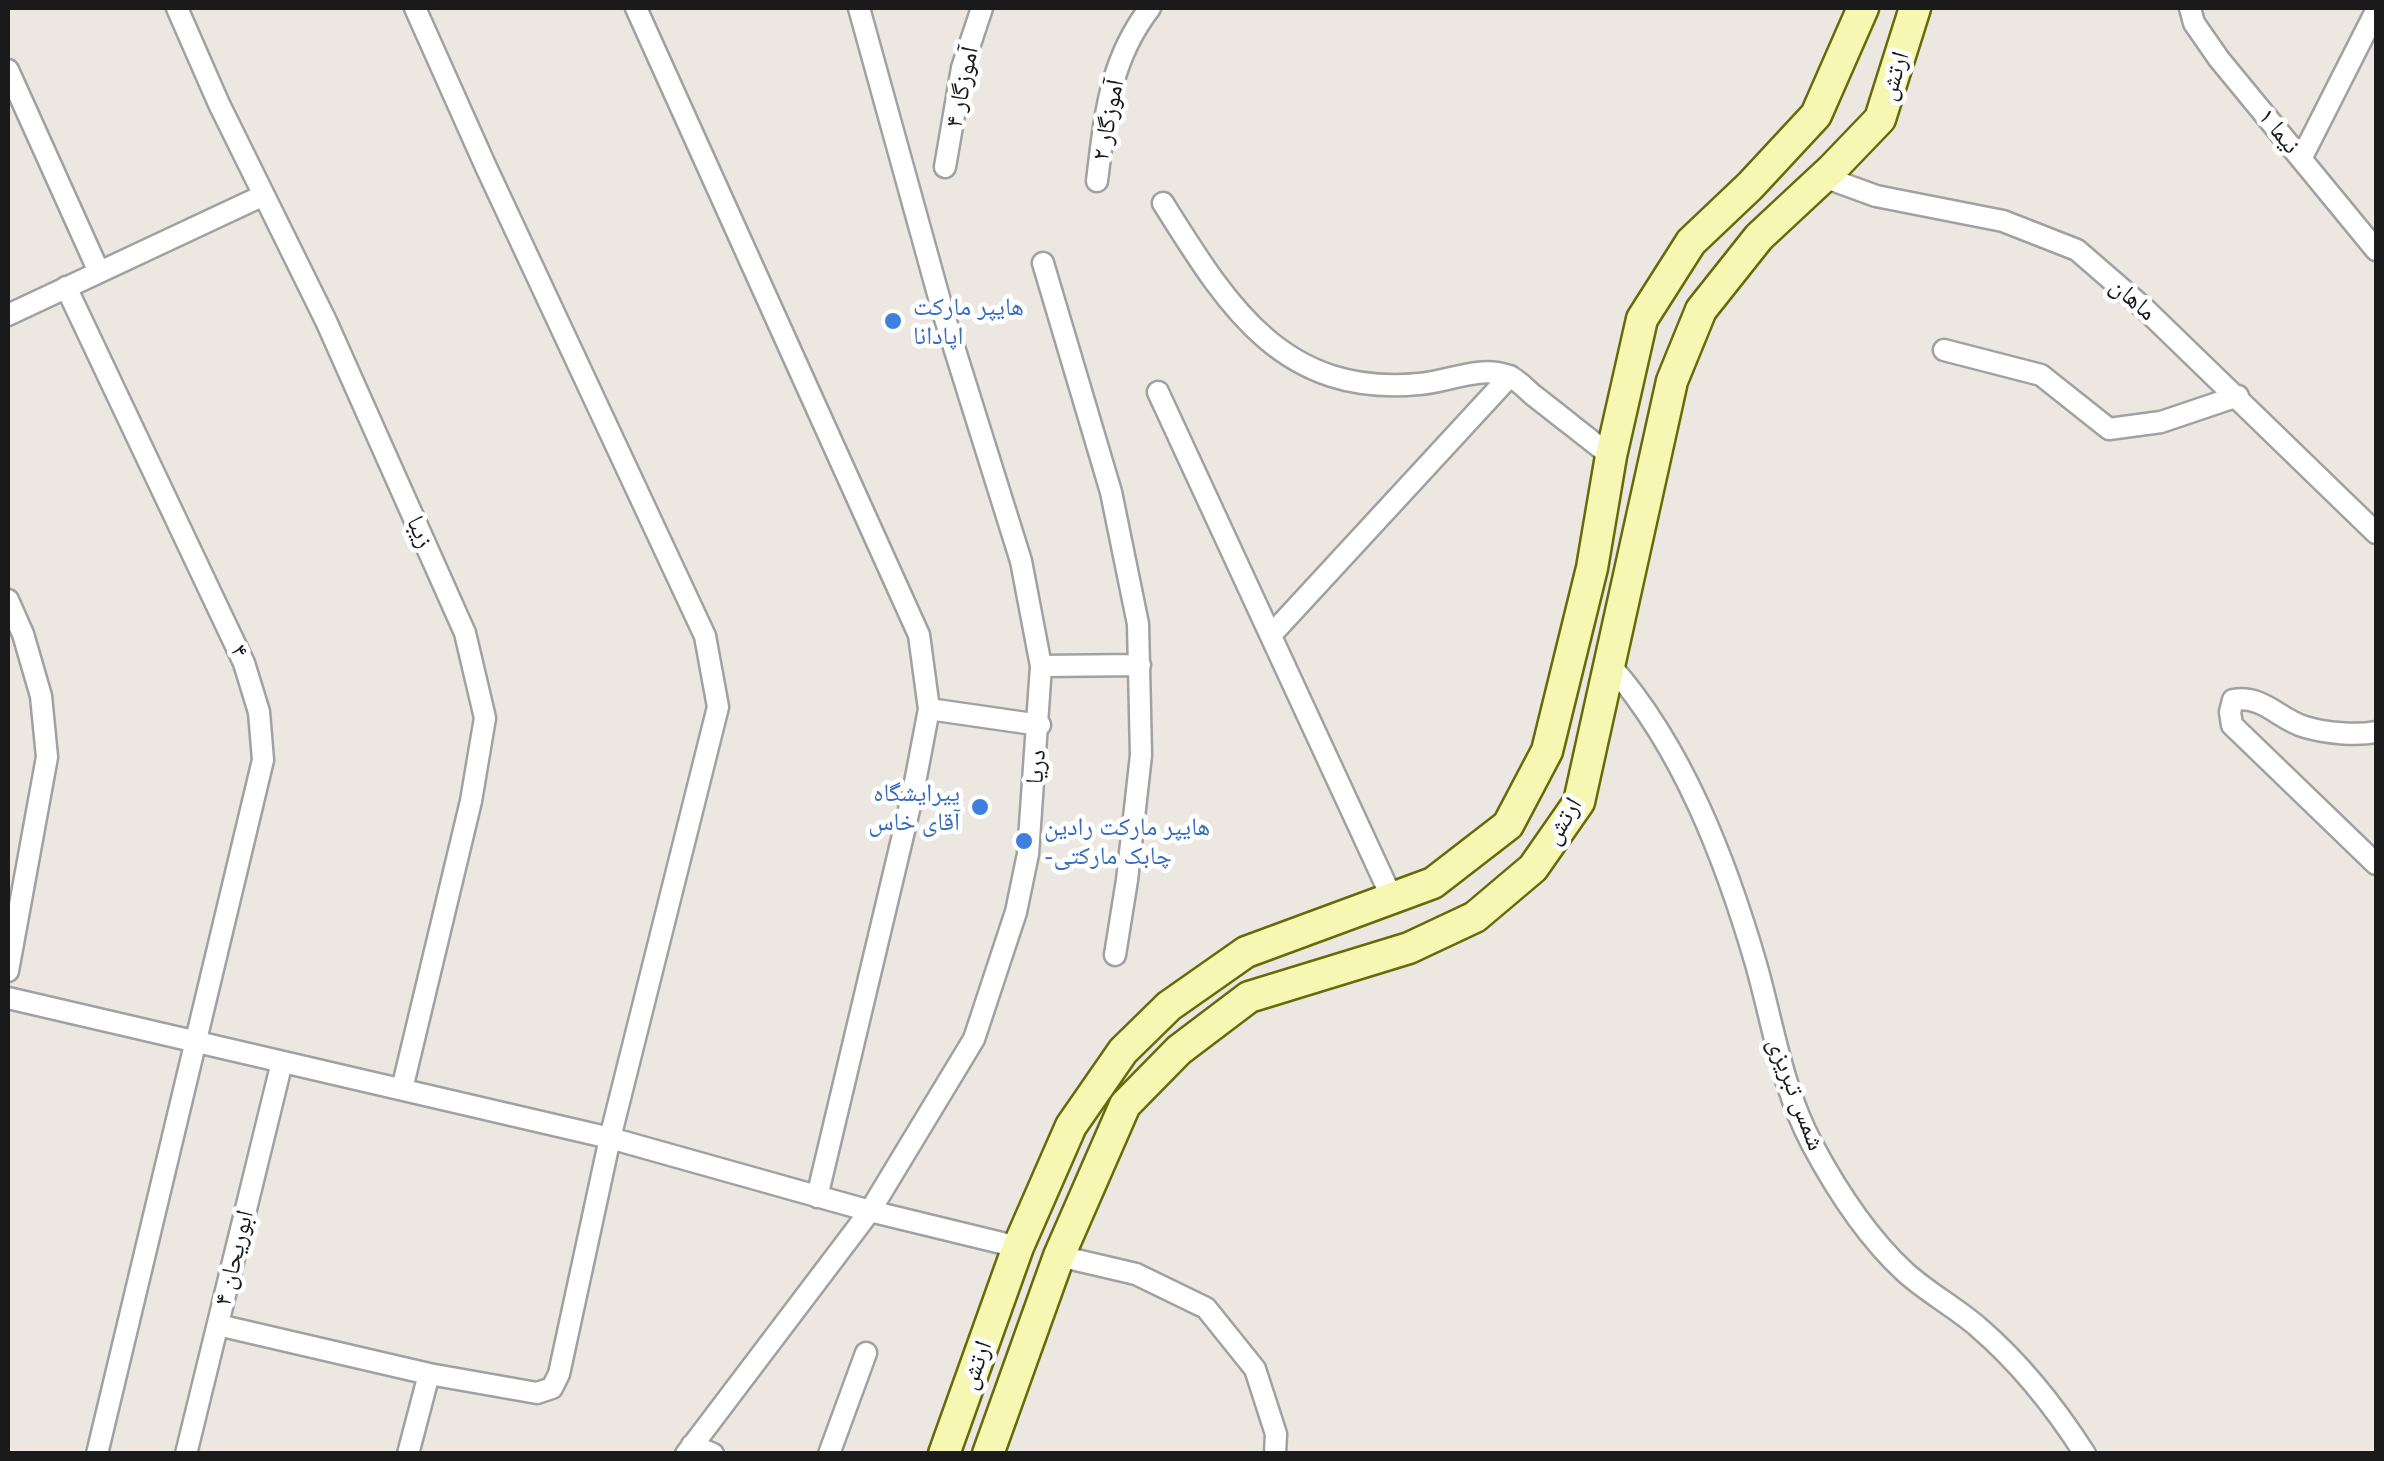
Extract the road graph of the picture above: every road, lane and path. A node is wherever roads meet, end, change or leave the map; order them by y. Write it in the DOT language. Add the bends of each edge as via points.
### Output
graph roads {
  1 [pos="180,8"];
  2 [pos="415,8"];
  3 [pos="636,8"];
  4 [pos="859,8"];
  5 [pos="982,8"];
  6 [pos="1150,8"];
  7 [pos="1864,8"];
  8 [pos="1915,8"];
  9 [pos="2190,8"];
  10 [pos="2376,11"];
  11 [pos="8,70"];
  12 [pos="2301,159"];
  13 [pos="945,167"];
  14 [pos="1824,176"];
  15 [pos="1097,181"];
  16 [pos="264,195"];
  17 [pos="1162,203"];
  18 [pos="2376,250"];
  19 [pos="1043,263"];
  20 [pos="99,272"];
  21 [pos="66,288"];
  22 [pos="8,315"];
  23 [pos="1944,350"];
  24 [pos="1510,376"];
  25 [pos="1158,392"];
  26 [pos="2238,396"];
  27 [pos="1611,456"];
  28 [pos="2376,533"];
  29 [pos="8,600"];
  30 [pos="1271,636"];
  31 [pos="1140,665"];
  32 [pos="1042,666"];
  33 [pos="1611,666"];
  34 [pos="929,709"];
  35 [pos="1040,725"];
  36 [pos="2376,732"];
  37 [pos="2376,864"];
  38 [pos="1392,898"];
  39 [pos="1115,954"];
  40 [pos="8,970"];
  41 [pos="8,998"];
  42 [pos="197,1042"];
  43 [pos="282,1062"];
  44 [pos="402,1089"];
  45 [pos="610,1138"];
  46 [pos="817,1196"];
  47 [pos="870,1211"];
  48 [pos="1018,1247"];
  49 [pos="1059,1256"];
  50 [pos="218,1325"];
  51 [pos="866,1353"];
  52 [pos="429,1374"];
  53 [pos="689,1450"];
  54 [pos="97,1454"];
  55 [pos="186,1454"];
  56 [pos="408,1454"];
  57 [pos="713,1454"];
  58 [pos="829,1454"];
  59 [pos="944,1454"];
  60 [pos="988,1454"];
  61 [pos="1274,1454"];
  62 [pos="2085,1454"];
  1 -- 16 [label="street, زیبا"];
  2 -- 45 [label="street" via="704,636 718,706"];
  3 -- 34 [label="street" via="919,635"];
  4 -- 32 [label="street, دریا" via="1021,561"];
  5 -- 13 [label="street, آموزگار ۴" via="962,68"];
  6 -- 15 [label="street, آموزگار ۲" via="1132,31 1108,94"];
  7 -- 27 [label="main road, ارتش" via="1816,116 1691,242 1642,319"];
  8 -- 14 [label="main road, ارتش" via="1880,118"];
  9 -- 12 [label="street, نیما ۱" via="2220,59"];
  10 -- 12 [label="street"];
  11 -- 20 [label="street"];
  12 -- 18 [label="street, نیما ۱"];
  14 -- 26 [label="street, ماهان" via="1876,196 2003,221 2077,250"];
  14 -- 33 [label="main road, ارتش" via="1759,237 1701,310 1672,381"];
  16 -- 20 [label="street"];
  16 -- 44 [label="street, زیبا" via="465,633 486,718"];
  17 -- 24 [label="street" via="1213,283 1267,342 1304,368 1380,385 1471,372"];
  19 -- 31 [label="street" via="1111,492"];
  20 -- 21 [label="street"];
  21 -- 22 [label="street"];
  21 -- 42 [label="street, ۴" via="244,663 259,712 263,760"];
  23 -- 26 [label="street" via="2041,375 2109,429 2161,422"];
  24 -- 27 [label="street"];
  24 -- 30 [label="street"];
  25 -- 30 [label="street"];
  26 -- 28 [label="street, ماهان"];
  27 -- 38 [label="main road, ارتش" via="1592,568 1547,751 1508,824 1433,883"];
  29 -- 40 [label="street" via="41,696 48,757"];
  30 -- 38 [label="street"];
  31 -- 32 [label="street"];
  31 -- 39 [label="street" via="1142,755"];
  32 -- 35 [label="street, دریا"];
  33 -- 49 [label="main road, ارتش" via="1579,802 1533,868 1475,917 1409,948 1249,996 1178,1050 1124,1105"];
  33 -- 62 [label="street, شمس تبریزی" via="1636,695 1682,776 1723,865 1780,1065 1810,1140 1852,1213 1905,1272 1980,1328 2054,1405"];
  34 -- 35 [label="street"];
  34 -- 46 [label="street"];
  35 -- 47 [label="street, دریا" via="1016,912 974,1040"];
  36 -- 37 [label="street" via="2304,727 2248,698 2233,700 2230,712 2232,724"];
  38 -- 48 [label="main road, ارتش" via="1246,952 1169,1006 1123,1052 1072,1126"];
  41 -- 42 [label="street"];
  42 -- 43 [label="street"];
  42 -- 54 [label="street, ۴"];
  43 -- 44 [label="street"];
  43 -- 50 [label="street, ابوریحان ۴"];
  44 -- 45 [label="street"];
  45 -- 46 [label="street"];
  45 -- 52 [label="street" via="552,1388 537,1393"];
  46 -- 47 [label="street"];
  47 -- 48 [label="street"];
  47 -- 53 [label="street, دریا"];
  48 -- 59 [label="main road, ارتش"];
  49 -- 60 [label="main road, ارتش"];
  49 -- 61 [label="street" via="1136,1274 1206,1308 1255,1369 1276,1434"];
  50 -- 52 [label="street"];
  50 -- 55 [label="street, ابوریحان ۴"];
  51 -- 58 [label="street"];
  52 -- 56 [label="street"];
  53 -- 57 [label="street"];
}
